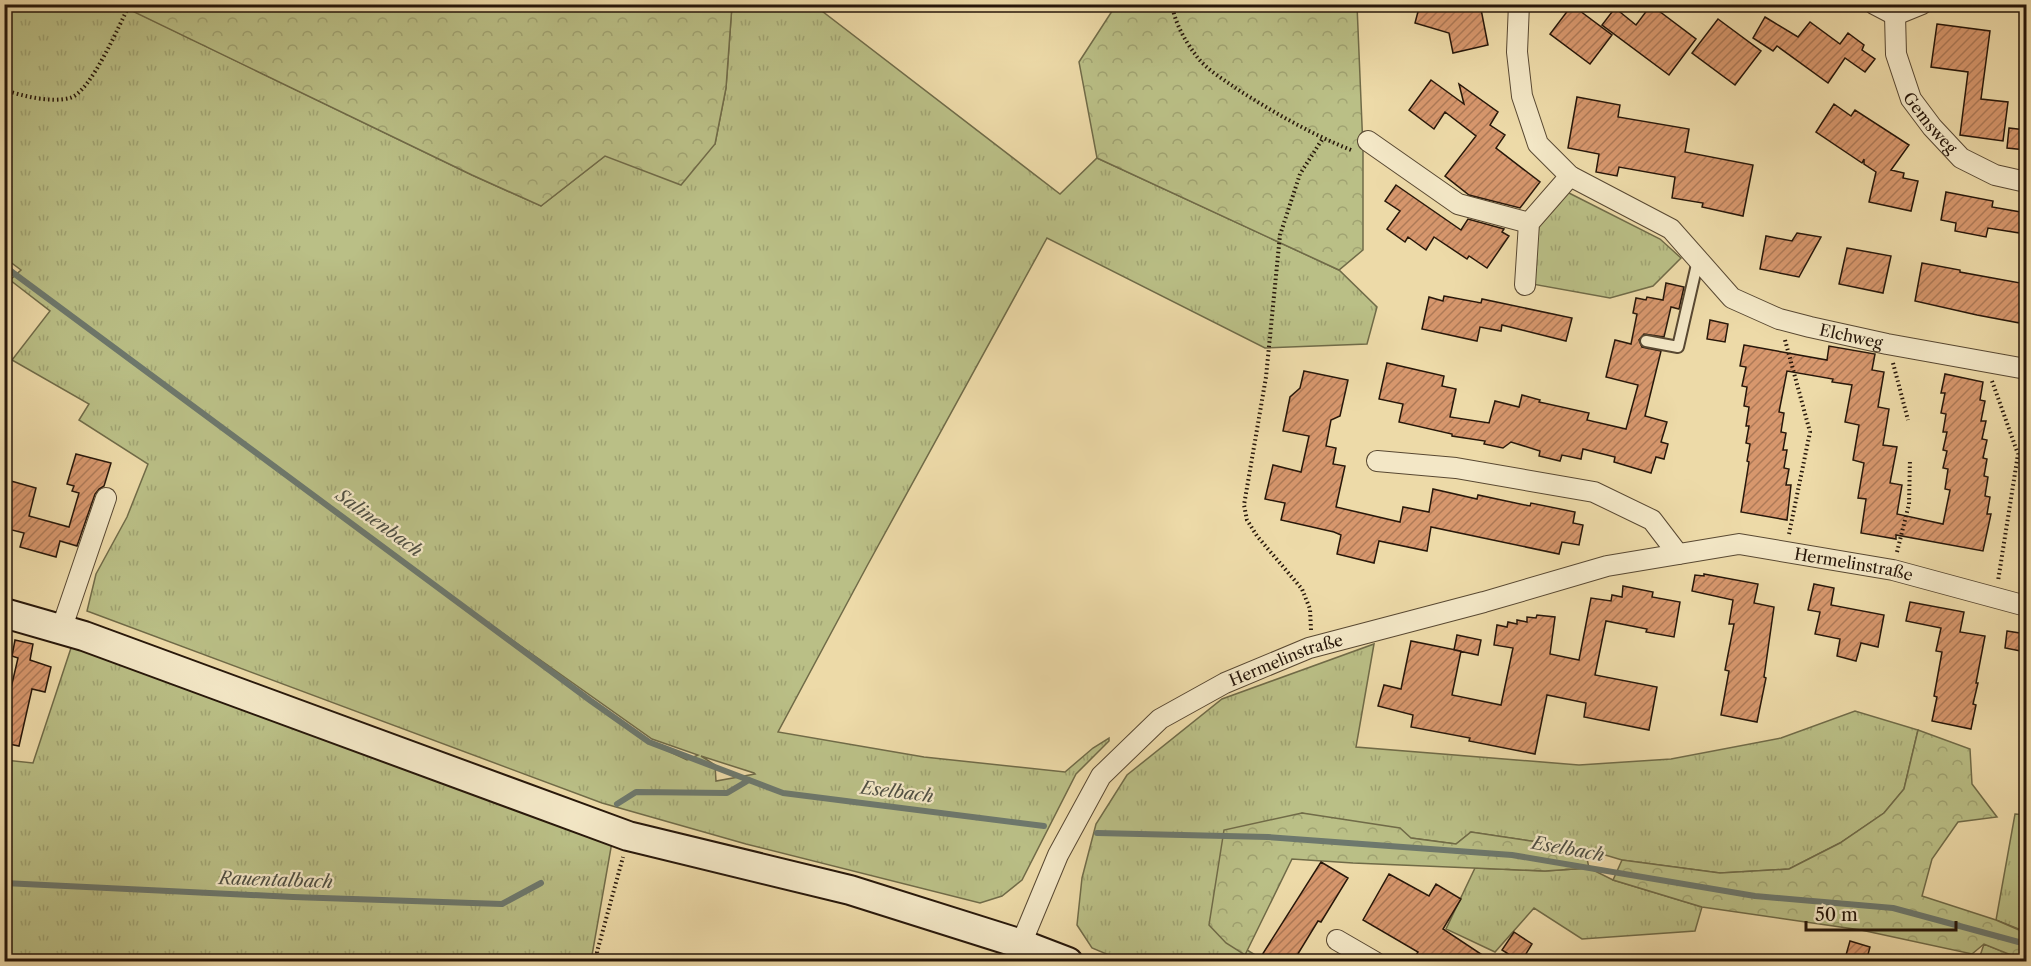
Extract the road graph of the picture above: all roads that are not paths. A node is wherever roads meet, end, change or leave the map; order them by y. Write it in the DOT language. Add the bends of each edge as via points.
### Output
graph roads {
  1 [pos="1519,4"];
  2 [pos="1874,4"];
  3 [pos="1922,4"];
  4 [pos="1895,15"];
  5 [pos="1368,141"];
  6 [pos="1570,176"];
  7 [pos="2026,182"];
  8 [pos="1529,223"];
  9 [pos="1698,260"];
  10 [pos="1525,285"];
  11 [pos="1646,341"];
  12 [pos="2026,369"];
  13 [pos="1377,461"];
  14 [pos="106,498"];
  15 [pos="1678,554"];
  16 [pos="2026,606"];
  17 [pos="4,613"];
  18 [pos="72,633"];
  19 [pos="1337,940"];
  20 [pos="1022,944"];
  21 [pos="1068,962"];
  22 [pos="1375,962"];
  1 -- 6 [label="street, Elchweg" via="1522,96 1538,144"];
  2 -- 4 [label="street"];
  3 -- 4 [label="street"];
  4 -- 7 [label="street, Gemsweg" via="1896,54 1911,99 1932,127 1961,158 1995,175"];
  5 -- 8 [label="street" via="1458,204"];
  6 -- 8 [label="street"];
  6 -- 9 [label="street, Elchweg" via="1671,229"];
  8 -- 10 [label="street"];
  9 -- 11 [label="lane" via="1678,346"];
  9 -- 12 [label="street, Elchweg" via="1732,298 1779,319 1887,344"];
  13 -- 15 [label="street" via="1456,468 1594,492 1652,520"];
  14 -- 18 [label="street"];
  15 -- 16 [label="street, Hermelinstraße" via="1739,544 1893,570"];
  15 -- 20 [label="street, Hermelinstraße" via="1607,566 1310,648 1225,683 1160,719 1101,776 1058,855"];
  17 -- 18 [label="street"];
  18 -- 20 [label="street" via="628,836 850,890"];
  19 -- 22 [label="street"];
  20 -- 21 [label="street"];
}
